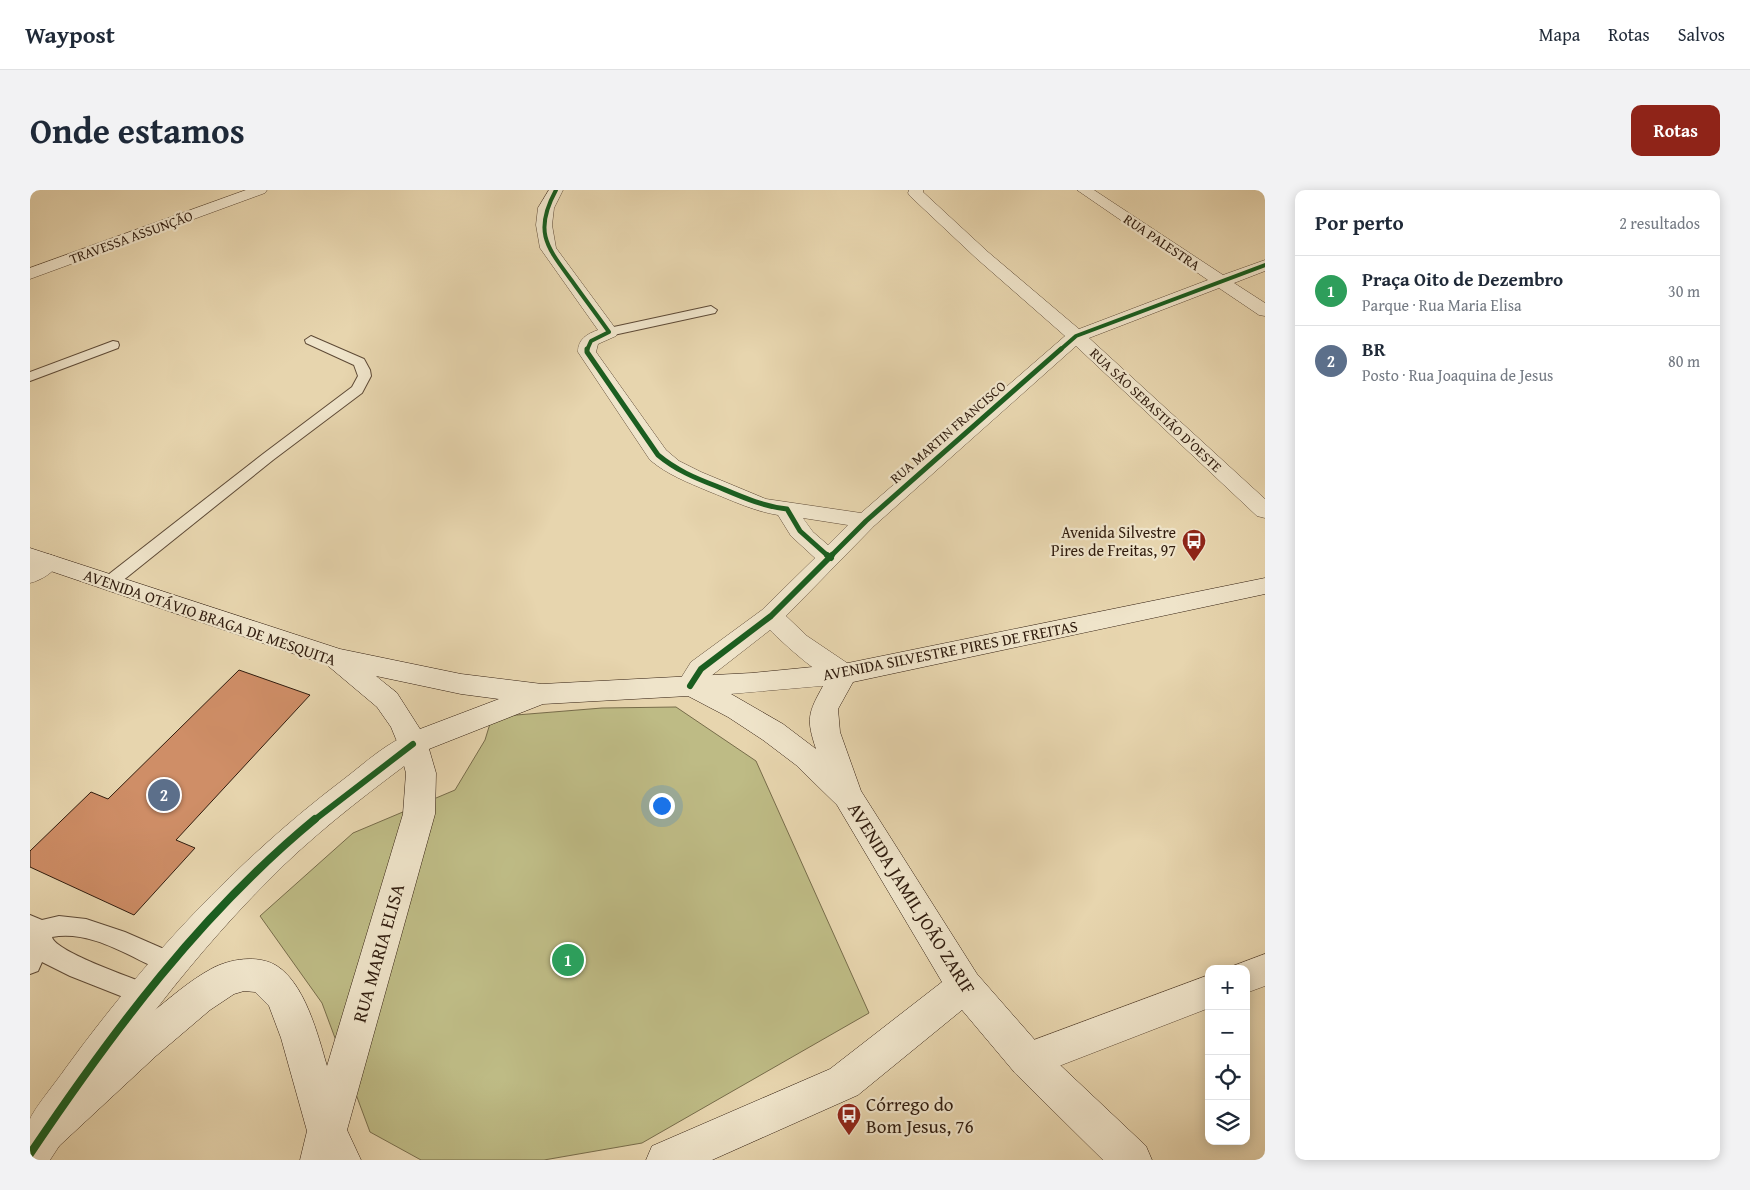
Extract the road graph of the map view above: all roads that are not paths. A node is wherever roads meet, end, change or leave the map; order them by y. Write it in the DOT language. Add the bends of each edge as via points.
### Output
graph roads {
  1 [pos="260,190"];
  2 [pos="556,190"];
  3 [pos="936,190"];
  4 [pos="1084,190"];
  5 [pos="910,191"];
  6 [pos="1265,265"];
  7 [pos="30,274"];
  8 [pos="1220,281"];
  9 [pos="711,310"];
  10 [pos="1265,311"];
  11 [pos="609,332"];
  12 [pos="1076,336"];
  13 [pos="311,340"];
  14 [pos="113,345"];
  15 [pos="30,377"];
  16 [pos="787,509"];
  17 [pos="1265,511"];
  18 [pos="866,521"];
  19 [pos="831,558"];
  20 [pos="36,564"];
  21 [pos="110,582"];
  22 [pos="1265,586"];
  23 [pos="771,616"];
  24 [pos="338,658"];
  25 [pos="843,674"];
  26 [pos="690,686"];
  27 [pos="542,694"];
  28 [pos="413,744"];
  29 [pos="848,796"];
  30 [pos="35,928"];
  31 [pos="30,962"];
  32 [pos="172,964"];
  33 [pos="1265,970"];
  34 [pos="1250,976"];
  35 [pos="964,986"];
  36 [pos="1205,993"];
  37 [pos="146,995"];
  38 [pos="1028,1060"];
  39 [pos="36,1144"];
  40 [pos="329,1150"];
  41 [pos="666,1160"];
  42 [pos="1132,1160"];
  1 -- 7 [label="street, TRAVESSA ASSUNÇÃO"];
  2 -- 11 [label="street" via="546,208 544,225 548,248"];
  3 -- 5 [label="street"];
  4 -- 8 [label="street, RUA PALESTRA"];
  5 -- 12 [label="street, RUA SÃO SEBASTIÃO D'OESTE"];
  6 -- 8 [label="street, RUA MARTIN FRANCISCO"];
  8 -- 10 [label="street, RUA PALESTRA"];
  8 -- 12 [label="street, RUA MARTIN FRANCISCO"];
  9 -- 11 [label="lane"];
  11 -- 16 [label="street" via="590,340 587,352 658,455 686,475 749,502"];
  12 -- 17 [label="street, RUA SÃO SEBASTIÃO D'OESTE"];
  12 -- 18 [label="street, RUA MARTIN FRANCISCO"];
  13 -- 21 [label="lane" via="359,362 365,375 357,390"];
  14 -- 15 [label="lane"];
  16 -- 18 [label="street"];
  16 -- 19 [label="street" via="800,534"];
  18 -- 19 [label="street, RUA MARTIN FRANCISCO"];
  19 -- 23 [label="street, RUA MARTIN FRANCISCO"];
  20 -- 21 [label="street, AVENIDA OTÁVIO BRAGA DE MESQUITA"];
  21 -- 24 [label="street, AVENIDA OTÁVIO BRAGA DE MESQUITA"];
  22 -- 25 [label="street, AVENIDA SILVESTRE PIRES DE FREITAS"];
  23 -- 25 [label="street" via="798,642"];
  23 -- 26 [label="street, RUA MARTIN FRANCISCO" via="701,669"];
  24 -- 27 [label="street, AVENIDA SILVESTRE PIRES DE FREITAS" via="461,684"];
  24 -- 28 [label="street, AVENIDA OTÁVIO BRAGA DE MESQUITA" via="388,700"];
  25 -- 26 [label="street, AVENIDA SILVESTRE PIRES DE FREITAS"];
  25 -- 29 [label="street" via="824,709 825,732"];
  26 -- 27 [label="street, AVENIDA SILVESTRE PIRES DE FREITAS"];
  26 -- 29 [label="street, AVENIDA JAMIL JOÃO ZARIF" via="773,732"];
  27 -- 28 [label="street, AVENIDA SILVESTRE PIRES DE FREITAS"];
  28 -- 32 [label="street, AVENIDA SILVESTRE PIRES DE FREITAS" via="348,792 274,856 194,937"];
  28 -- 40 [label="street, RUA MARIA ELISA" via="420,772 418,814"];
  29 -- 35 [label="street, AVENIDA JAMIL JOÃO ZARIF"];
  30 -- 31 [label="lane"];
  30 -- 32 [label="lane" via="74,927 106,936"];
  30 -- 37 [label="lane" via="48,953"];
  32 -- 37 [label="street, AVENIDA SILVESTRE PIRES DE FREITAS"];
  33 -- 34 [label="street"];
  35 -- 38 [label="street, AVENIDA JAMIL JOÃO ZARIF"];
  35 -- 41 [label="street" via="844,1082"];
  36 -- 38 [label="street"];
  37 -- 39 [label="street, AVENIDA SILVESTRE PIRES DE FREITAS" via="106,1043"];
  38 -- 42 [label="street, AVENIDA JAMIL JOÃO ZARIF"];
  39 -- 40 [label="street" via="196,998 225,980 244,975 264,977 283,995 300,1038"];
}
